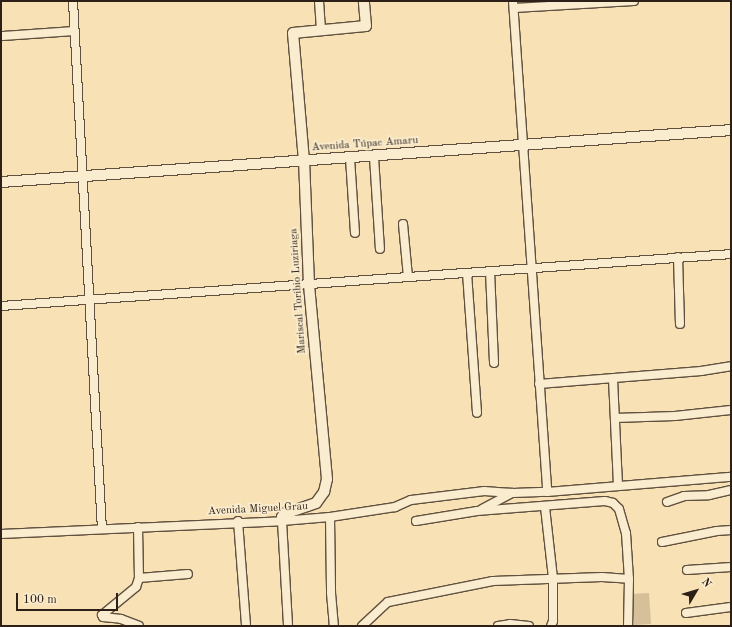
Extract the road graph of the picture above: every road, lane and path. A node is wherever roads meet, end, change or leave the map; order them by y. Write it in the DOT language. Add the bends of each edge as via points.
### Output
graph roads {
  1 [pos="73,1"];
  2 [pos="319,1"];
  3 [pos="364,1"];
  4 [pos="634,1"];
  5 [pos="514,5"];
  6 [pos="321,31"];
  7 [pos="74,32"];
  8 [pos="1,36"];
  9 [pos="731,130"];
  10 [pos="524,146"];
  11 [pos="374,157"];
  12 [pos="350,158"];
  13 [pos="304,162"];
  14 [pos="81,177"];
  15 [pos="1,182"];
  16 [pos="403,224"];
  17 [pos="355,233"];
  18 [pos="380,249"];
  19 [pos="731,254"];
  20 [pos="678,258"];
  21 [pos="532,268"];
  22 [pos="490,271"];
  23 [pos="467,273"];
  24 [pos="408,277"];
  25 [pos="309,284"];
  26 [pos="88,300"];
  27 [pos="1,306"];
  28 [pos="680,324"];
  29 [pos="494,363"];
  30 [pos="731,366"];
  31 [pos="613,378"];
  32 [pos="539,384"];
  33 [pos="731,410"];
  34 [pos="477,413"];
  35 [pos="615,418"];
  36 [pos="731,478"];
  37 [pos="618,486"];
  38 [pos="731,490"];
  39 [pos="548,492"];
  40 [pos="513,493"];
  41 [pos="667,502"];
  42 [pos="545,507"];
  43 [pos="477,511"];
  44 [pos="330,517"];
  45 [pos="238,521"];
  46 [pos="282,521"];
  47 [pos="416,521"];
  48 [pos="138,527"];
  49 [pos="102,529"];
  50 [pos="731,530"];
  51 [pos="1,534"];
  52 [pos="662,542"];
  53 [pos="731,567"];
  54 [pos="686,570"];
  55 [pos="188,574"];
  56 [pos="139,578"];
  57 [pos="553,578"];
  58 [pos="629,579"];
  59 [pos="731,608"];
  60 [pos="686,613"];
  61 [pos="139,626"];
  62 [pos="246,626"];
  63 [pos="288,626"];
  64 [pos="334,626"];
  65 [pos="362,626"];
  66 [pos="498,626"];
  67 [pos="529,626"];
  68 [pos="551,626"];
  69 [pos="628,626"];
  1 -- 7 [label="street"];
  2 -- 6 [label="street"];
  3 -- 6 [label="street" via="366,26"];
  4 -- 5 [label="street"];
  5 -- 10 [label="street"];
  6 -- 13 [label="street, Mariscal Toribio Luziriaga" via="293,33"];
  7 -- 8 [label="street"];
  7 -- 14 [label="street"];
  9 -- 10 [label="street, Avenida Túpac Amaru"];
  10 -- 11 [label="street, Avenida Túpac Amaru"];
  10 -- 21 [label="street"];
  11 -- 12 [label="street, Avenida Túpac Amaru"];
  11 -- 18 [label="street"];
  12 -- 13 [label="street, Avenida Túpac Amaru"];
  12 -- 17 [label="street"];
  13 -- 14 [label="street, Avenida Túpac Amaru"];
  13 -- 25 [label="street, Mariscal Toribio Luziriaga"];
  14 -- 15 [label="street, Avenida Túpac Amaru"];
  14 -- 26 [label="street"];
  16 -- 24 [label="street"];
  19 -- 20 [label="street"];
  20 -- 21 [label="street"];
  20 -- 28 [label="street"];
  21 -- 22 [label="street"];
  21 -- 32 [label="street"];
  22 -- 23 [label="street"];
  22 -- 29 [label="street"];
  23 -- 24 [label="street"];
  23 -- 34 [label="street"];
  24 -- 25 [label="street"];
  25 -- 26 [label="street"];
  25 -- 46 [label="street, Mariscal Toribio Luziriaga" via="327,479 324,492 316,503 284,514"];
  26 -- 27 [label="street"];
  26 -- 49 [label="street"];
  30 -- 31 [label="street"];
  31 -- 32 [label="street"];
  31 -- 35 [label="street"];
  32 -- 39 [label="street"];
  33 -- 35 [label="street" via="675,416"];
  35 -- 37 [label="street"];
  36 -- 37 [label="street, Avenida Miguel Grau"];
  37 -- 39 [label="street, Avenida Miguel Grau"];
  38 -- 41 [label="street" via="708,495 684,496"];
  39 -- 40 [label="street, Avenida Miguel Grau"];
  40 -- 43 [label="street"];
  40 -- 44 [label="street, Avenida Miguel Grau" via="484,491 411,500 395,507"];
  42 -- 43 [label="street"];
  42 -- 57 [label="street"];
  42 -- 58 [label="street" via="605,501 613,503 619,509 626,533"];
  43 -- 47 [label="street"];
  44 -- 46 [label="street, Avenida Miguel Grau"];
  44 -- 64 [label="street"];
  45 -- 46 [label="street, Avenida Miguel Grau"];
  45 -- 48 [label="street, Avenida Miguel Grau"];
  45 -- 62 [label="street"];
  46 -- 63 [label="street"];
  48 -- 49 [label="street, Avenida Miguel Grau"];
  48 -- 56 [label="street"];
  49 -- 51 [label="street, Avenida Miguel Grau"];
  50 -- 52 [label="street"];
  53 -- 54 [label="street"];
  55 -- 56 [label="street"];
  56 -- 61 [label="street" via="136,588 130,594 102,615"];
  57 -- 58 [label="street"];
  57 -- 65 [label="street" via="493,581 388,602"];
  57 -- 68 [label="street"];
  58 -- 69 [label="street"];
  59 -- 60 [label="street"];
  66 -- 67 [label="street"];
}
